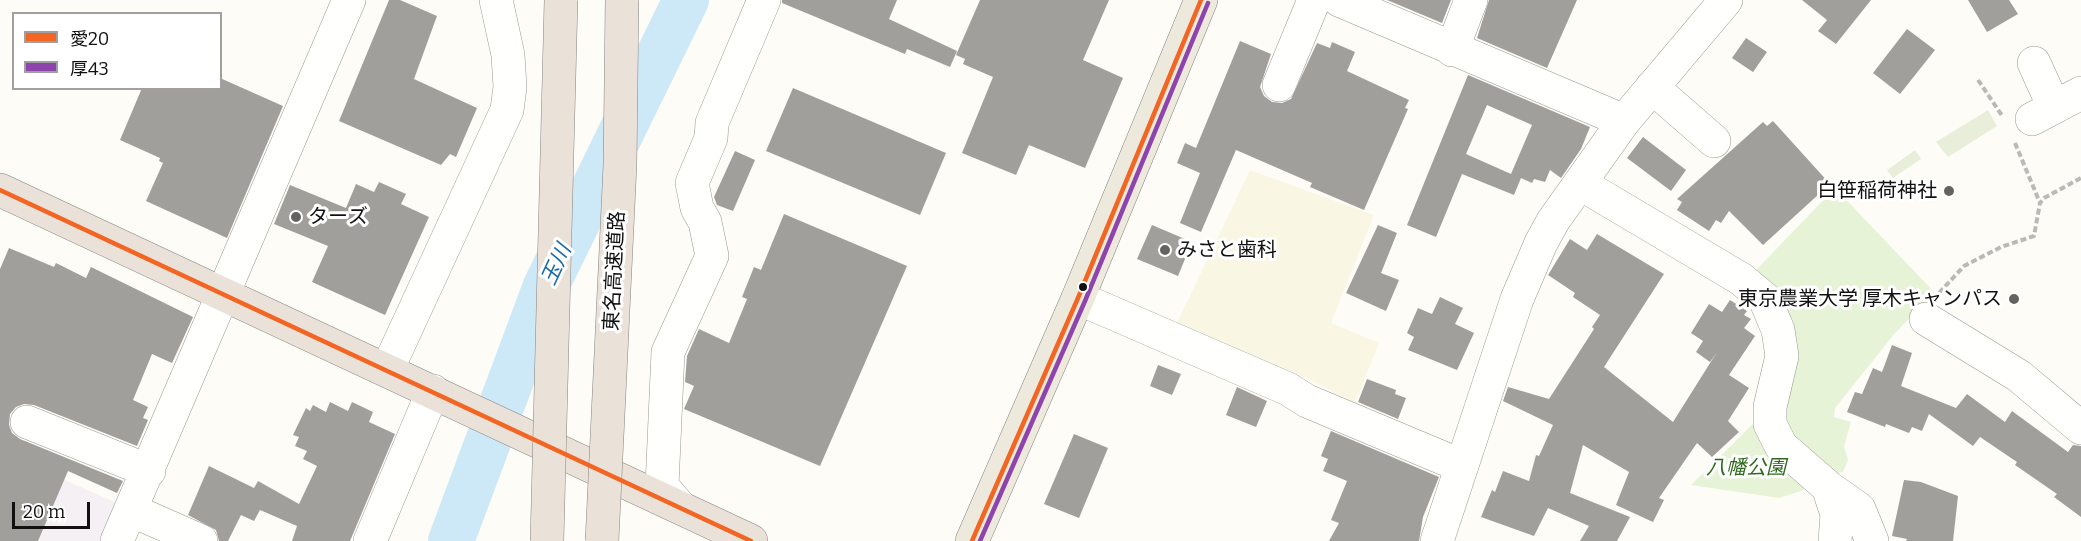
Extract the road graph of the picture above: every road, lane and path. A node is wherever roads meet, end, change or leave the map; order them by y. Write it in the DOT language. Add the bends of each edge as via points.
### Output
graph roads {
  1 [pos="349,0"];
  2 [pos="496,0"];
  3 [pos="561,0"];
  4 [pos="622,0"];
  5 [pos="764,0"];
  6 [pos="1201,0"];
  7 [pos="1314,0"];
  8 [pos="1339,0"];
  9 [pos="1471,0"];
  10 [pos="1726,0"];
  11 [pos="1452,50"];
  12 [pos="2034,63"];
  13 [pos="1279,86"];
  14 [pos="1652,87"];
  15 [pos="2056,106"];
  16 [pos="1624,122"];
  17 [pos="1714,141"];
  18 [pos="2081,178"];
  19 [pos="1581,184"];
  20 [pos="0,190"];
  21 [pos="224,296"];
  22 [pos="1078,298"];
  23 [pos="1926,319"];
  24 [pos="387,370"];
  25 [pos="440,394"];
  26 [pos="27,422"];
  27 [pos="2081,428"];
  28 [pos="1462,466"];
  29 [pos="149,471"];
  30 [pos="1828,487"];
  31 [pos="680,507"];
  32 [pos="131,510"];
  33 [pos="117,541"];
  34 [pos="201,541"];
  35 [pos="370,541"];
  36 [pos="547,541"];
  37 [pos="602,541"];
  38 [pos="751,541"];
  39 [pos="972,541"];
  40 [pos="1437,541"];
  41 [pos="1835,541"];
  42 [pos="1872,541"];
  1 -- 21 [label="street"];
  2 -- 24 [label="street" via="508,55 507,110"];
  3 -- 36 [label="highway, bridge"];
  4 -- 37 [label="highway, 東名高速道路, bridge" via="620,165"];
  5 -- 31 [label="street" via="712,123 711,138 692,183 712,256 668,352 662,486"];
  6 -- 22 [label="main road"];
  7 -- 13 [label="street"];
  8 -- 11 [label="street"];
  9 -- 11 [label="street"];
  10 -- 14 [label="street"];
  11 -- 16 [label="street"];
  12 -- 15 [label="street"];
  14 -- 16 [label="street"];
  14 -- 17 [label="street"];
  16 -- 19 [label="street"];
  18 -- 23 [label="path" via="2044,198 2034,236 1964,266 1919,313"];
  19 -- 28 [label="street" via="1553,221 1517,299"];
  19 -- 30 [label="street" via="1741,279 1765,299 1778,330 1782,356 1770,424 1780,446"];
  20 -- 21 [label="highway"];
  21 -- 24 [label="highway"];
  21 -- 29 [label="street"];
  22 -- 28 [label="street" via="1288,389 1307,402"];
  22 -- 39 [label="main road"];
  23 -- 27 [label="street" via="2019,376"];
  24 -- 25 [label="highway"];
  25 -- 31 [label="highway"];
  25 -- 35 [label="street"];
  26 -- 29 [label="street"];
  28 -- 40 [label="street"];
  29 -- 32 [label="street"];
  30 -- 41 [label="street" via="1837,514"];
  30 -- 42 [label="street" via="1859,509"];
  31 -- 38 [label="highway"];
  32 -- 33 [label="street"];
  32 -- 34 [label="street"];
}
